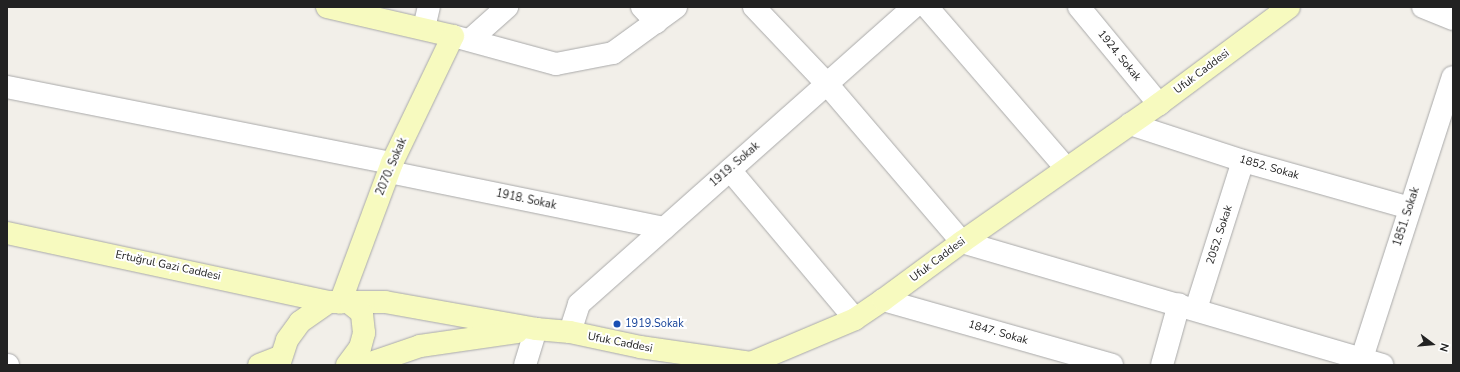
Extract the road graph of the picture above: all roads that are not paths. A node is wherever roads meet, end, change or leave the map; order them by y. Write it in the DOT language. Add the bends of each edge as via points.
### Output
graph roads {
  1 [pos="327,7"];
  2 [pos="429,7"];
  3 [pos="676,7"];
  4 [pos="754,7"];
  5 [pos="914,7"];
  6 [pos="927,7"];
  7 [pos="1080,7"];
  8 [pos="1289,7"];
  9 [pos="1423,7"];
  10 [pos="499,14"];
  11 [pos="649,14"];
  12 [pos="1453,19"];
  13 [pos="424,28"];
  14 [pos="461,38"];
  15 [pos="1453,77"];
  16 [pos="827,84"];
  17 [pos="7,87"];
  18 [pos="1158,104"];
  19 [pos="1130,124"];
  20 [pos="1243,161"];
  21 [pos="391,168"];
  22 [pos="1066,168"];
  23 [pos="730,170"];
  24 [pos="1410,208"];
  25 [pos="664,228"];
  26 [pos="7,233"];
  27 [pos="962,242"];
  28 [pos="883,300"];
  29 [pos="340,303"];
  30 [pos="1188,306"];
  31 [pos="855,319"];
  32 [pos="536,329"];
  33 [pos="570,332"];
  34 [pos="1326,357"];
  35 [pos="280,361"];
  36 [pos="1372,362"];
  37 [pos="752,364"];
  38 [pos="259,365"];
  39 [pos="347,365"];
  40 [pos="365,365"];
  41 [pos="526,365"];
  42 [pos="1112,365"];
  43 [pos="1162,365"];
  1 -- 13 [label="main road"];
  2 -- 13 [label="street"];
  3 -- 11 [label="street"];
  4 -- 16 [label="street"];
  5 -- 16 [label="street, 1919. Sokak"];
  6 -- 22 [label="street"];
  7 -- 18 [label="street, 1924. Sokak"];
  8 -- 18 [label="main road, Ufuk Caddesi"];
  9 -- 12 [label="street"];
  10 -- 14 [label="street"];
  11 -- 14 [label="street" via="613,53 556,64"];
  13 -- 14 [label="main road"];
  14 -- 21 [label="main road, 2070. Sokak"];
  15 -- 24 [label="street, 1851. Sokak"];
  16 -- 23 [label="street, 1919. Sokak"];
  16 -- 27 [label="street"];
  17 -- 21 [label="street, 1918. Sokak"];
  18 -- 19 [label="main road, Ufuk Caddesi"];
  19 -- 20 [label="street, 1852. Sokak"];
  19 -- 22 [label="main road, Ufuk Caddesi"];
  20 -- 24 [label="street, 1852. Sokak"];
  20 -- 30 [label="street, 2052. Sokak"];
  21 -- 25 [label="street, 1918. Sokak"];
  21 -- 29 [label="main road, 2070. Sokak"];
  22 -- 27 [label="main road, Ufuk Caddesi"];
  23 -- 25 [label="street, 1919. Sokak"];
  23 -- 31 [label="street"];
  24 -- 36 [label="street, 1851. Sokak"];
  25 -- 33 [label="street, 1919. Sokak" via="579,304"];
  26 -- 29 [label="main road, Ertuğrul Gazi Caddesi"];
  27 -- 28 [label="main road, Ufuk Caddesi"];
  27 -- 30 [label="street"];
  28 -- 31 [label="main road, Ufuk Caddesi"];
  28 -- 42 [label="street, 1847. Sokak"];
  29 -- 32 [label="main road" via="385,302"];
  29 -- 35 [label="main road" via="300,322 287,340"];
  29 -- 39 [label="main road" via="362,313 364,333 360,348"];
  30 -- 34 [label="street"];
  30 -- 43 [label="street, 2052. Sokak"];
  31 -- 37 [label="main road, Ufuk Caddesi"];
  32 -- 33 [label="main road, Ufuk Caddesi"];
  32 -- 40 [label="main road" via="420,346"];
  32 -- 41 [label="street"];
  33 -- 37 [label="main road, Ufuk Caddesi" via="640,347"];
  34 -- 36 [label="street"];
  35 -- 38 [label="main road"];
}
